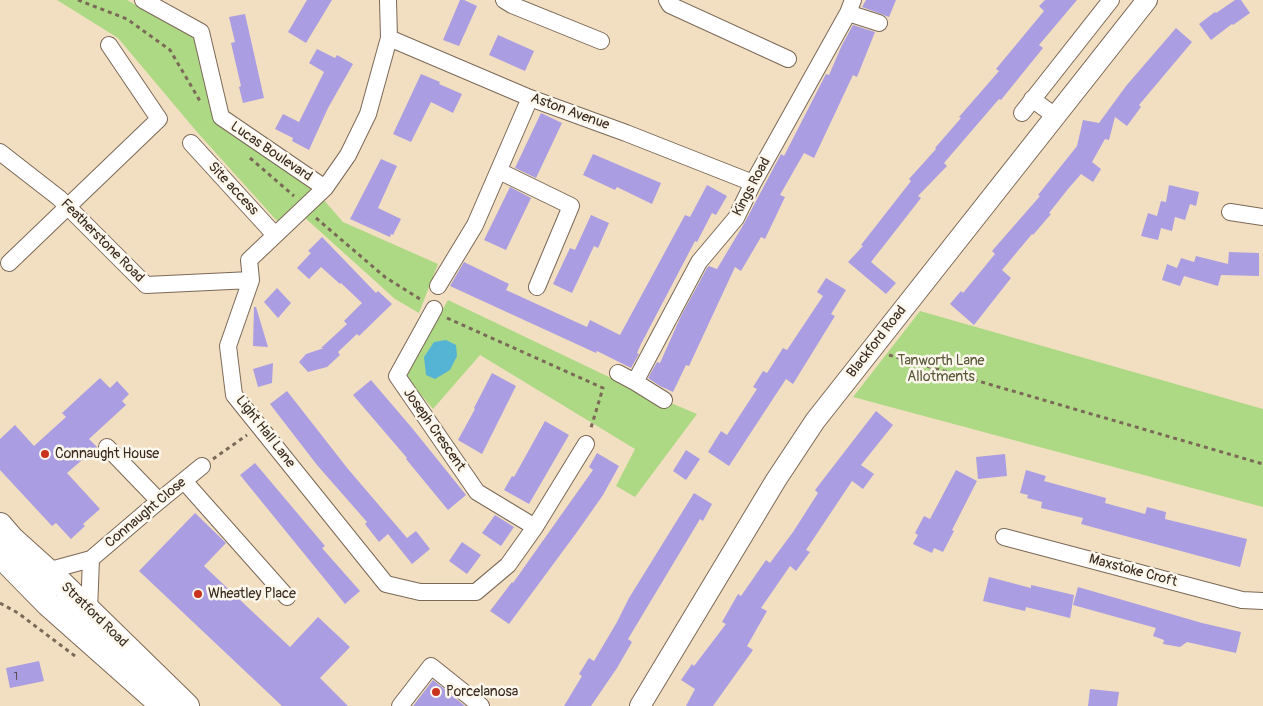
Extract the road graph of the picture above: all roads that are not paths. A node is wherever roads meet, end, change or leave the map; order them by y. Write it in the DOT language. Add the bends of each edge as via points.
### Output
graph roads {
  1 [pos="143,0"];
  2 [pos="388,0"];
  3 [pos="504,0"];
  4 [pos="667,0"];
  5 [pos="1111,0"];
  6 [pos="1147,0"];
  7 [pos="851,6"];
  8 [pos="879,22"];
  9 [pos="389,38"];
  10 [pos="601,40"];
  11 [pos="109,45"];
  12 [pos="788,59"];
  13 [pos="530,98"];
  14 [pos="1032,99"];
  15 [pos="1022,113"];
  16 [pos="1055,116"];
  17 [pos="190,143"];
  18 [pos="0,152"];
  19 [pos="499,171"];
  20 [pos="753,183"];
  21 [pos="325,188"];
  22 [pos="67,206"];
  23 [pos="1230,212"];
  24 [pos="1263,217"];
  25 [pos="275,235"];
  26 [pos="9,263"];
  27 [pos="250,280"];
  28 [pos="438,286"];
  29 [pos="537,287"];
  30 [pos="434,309"];
  31 [pos="618,373"];
  32 [pos="635,382"];
  33 [pos="664,400"];
  34 [pos="586,444"];
  35 [pos="107,447"];
  36 [pos="202,466"];
  37 [pos="184,481"];
  38 [pos="158,501"];
  39 [pos="0,525"];
  40 [pos="536,527"];
  41 [pos="1004,537"];
  42 [pos="0,555"];
  43 [pos="91,559"];
  44 [pos="47,571"];
  45 [pos="287,597"];
  46 [pos="1263,601"];
  47 [pos="89,610"];
  48 [pos="163,706"];
  49 [pos="187,706"];
  50 [pos="400,706"];
  51 [pos="481,706"];
  52 [pos="640,706"];
  1 -- 21 [label="street, Lucas Boulevard" via="201,32 221,117"];
  2 -- 9 [label="street, Light Hall Lane"];
  3 -- 10 [label="street"];
  4 -- 12 [label="street" via="670,5"];
  5 -- 14 [label="street"];
  6 -- 16 [label="main road, Blackford Road"];
  7 -- 8 [label="street, Kings Road"];
  7 -- 20 [label="street, Kings Road"];
  9 -- 13 [label="street, Aston Avenue"];
  9 -- 21 [label="street, Light Hall Lane" via="368,114 348,155"];
  11 -- 22 [label="street" via="159,119"];
  13 -- 19 [label="street"];
  13 -- 20 [label="street, Aston Avenue"];
  14 -- 15 [label="street"];
  14 -- 16 [label="street"];
  16 -- 52 [label="main road, Blackford Road" via="815,421"];
  17 -- 25 [label="street, Site access"];
  18 -- 22 [label="street, Featherstone Road"];
  19 -- 28 [label="street" via="474,225"];
  19 -- 29 [label="street" via="571,206"];
  20 -- 32 [label="street, Kings Road" via="736,218 699,262"];
  21 -- 25 [label="street, Light Hall Lane"];
  22 -- 26 [label="street"];
  22 -- 27 [label="street, Featherstone Road" via="146,285"];
  23 -- 24 [label="street"];
  25 -- 27 [label="street, Light Hall Lane" via="248,260"];
  27 -- 40 [label="street, Light Hall Lane" via="228,346 234,395 386,584 420,592 476,592 508,564"];
  30 -- 40 [label="street, Joseph Crescent" via="397,376 477,492"];
  31 -- 32 [label="street"];
  32 -- 33 [label="street"];
  34 -- 40 [label="street, Light Hall Lane"];
  35 -- 38 [label="street"];
  36 -- 37 [label="street, Connaught Close"];
  37 -- 38 [label="street, Connaught Close"];
  37 -- 45 [label="street"];
  38 -- 43 [label="street, Connaught Close"];
  39 -- 44 [label="highway, Stratford Road"];
  41 -- 46 [label="street, Maxstoke Croft" via="1242,600"];
  42 -- 48 [label="highway, Stratford Road" via="48,604"];
  43 -- 44 [label="street, Connaught Close"];
  43 -- 47 [label="street"];
  44 -- 47 [label="highway, Stratford Road"];
  47 -- 49 [label="highway, Stratford Road"];
  50 -- 51 [label="street" via="431,666"];
}
